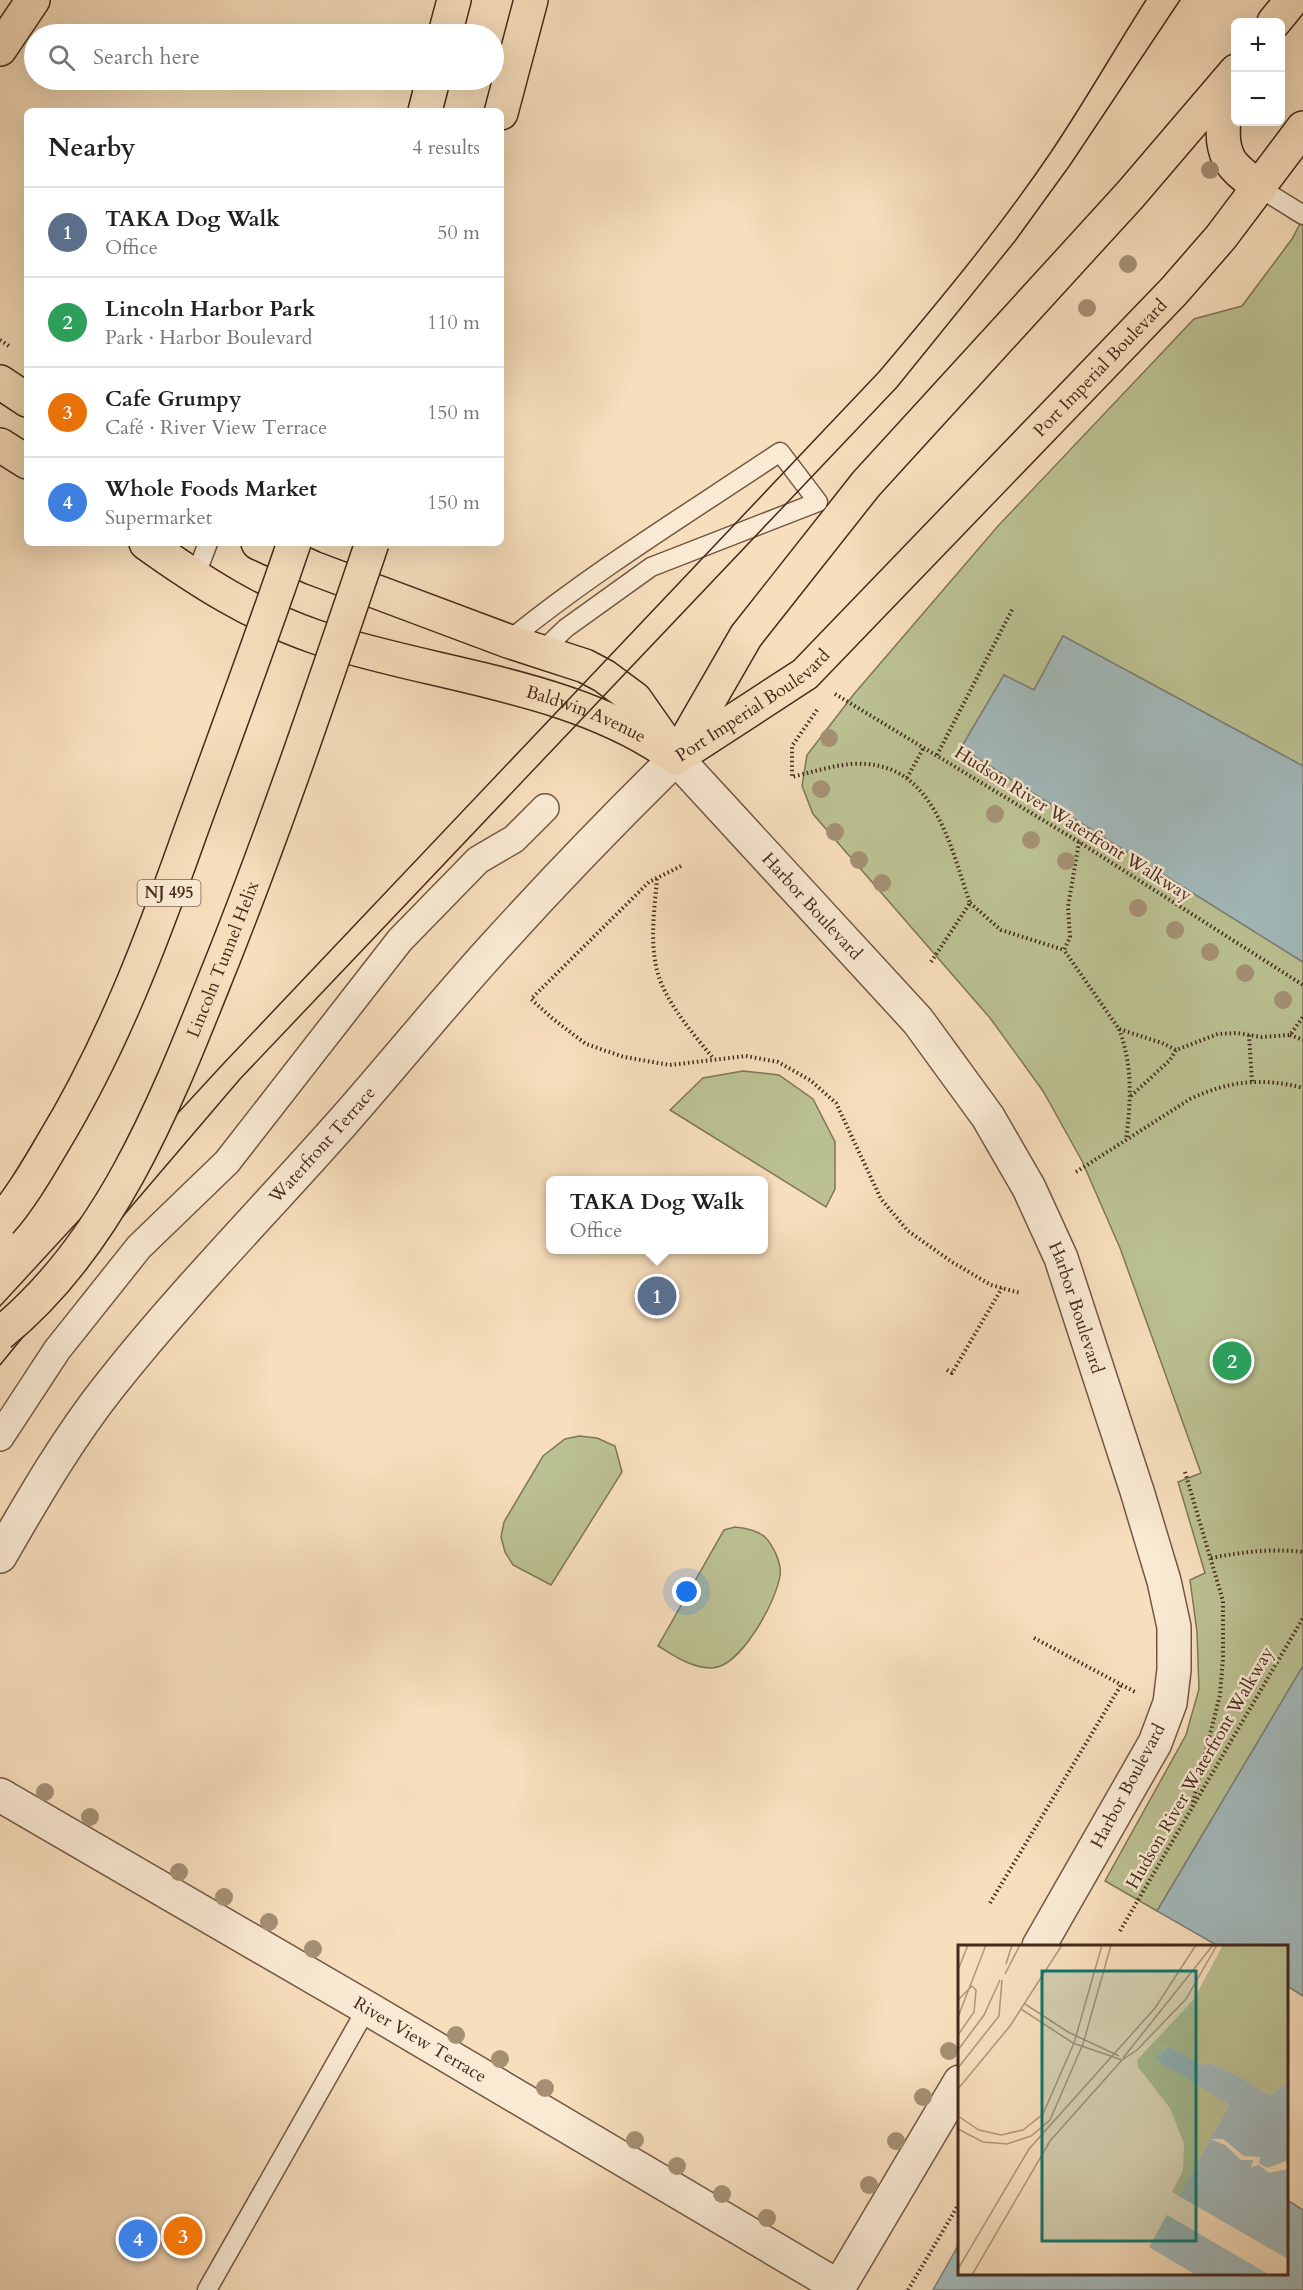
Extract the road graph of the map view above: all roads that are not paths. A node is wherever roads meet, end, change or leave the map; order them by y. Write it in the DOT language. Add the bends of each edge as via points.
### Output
graph roads {
  1 [pos="33,0"];
  2 [pos="454,0"];
  3 [pos="531,0"];
  4 [pos="1292,0"];
  5 [pos="1277,18"];
  6 [pos="448,24"];
  7 [pos="0,49"];
  8 [pos="1234,72"];
  9 [pos="1235,72"];
  10 [pos="504,100"];
  11 [pos="1303,128"];
  12 [pos="1260,188"];
  13 [pos="1303,215"];
  14 [pos="0,382"];
  15 [pos="24,398"];
  16 [pos="0,445"];
  17 [pos="24,460"];
  18 [pos="150,546"];
  19 [pos="207,546"];
  20 [pos="265,546"];
  21 [pos="293,546"];
  22 [pos="371,546"];
  23 [pos="195,577"];
  24 [pos="508,641"];
  25 [pos="541,652"];
  26 [pos="676,758"];
  27 [pos="545,808"];
  28 [pos="0,1222"];
  29 [pos="0,1334"];
  30 [pos="0,1437"];
  31 [pos="0,1557"];
  32 [pos="0,1795"];
  33 [pos="1040,1945"];
  34 [pos="367,2008"];
  35 [pos="958,2085"];
  36 [pos="838,2289"];
  37 [pos="207,2290"];
  1 -- 7 [label="main road"];
  2 -- 6 [label="main road"];
  3 -- 10 [label="main road"];
  4 -- 5 [label="main road"];
  8 -- 26 [label="main road, Port Imperial Boulevard" via="1130,195 866,484 746,636"];
  9 -- 12 [label="main road" via="1226,111 1224,146 1230,161"];
  11 -- 12 [label="main road, Port Imperial Boulevard"];
  12 -- 13 [label="lane"];
  12 -- 26 [label="main road, Port Imperial Boulevard" via="1174,291 805,674"];
  14 -- 15 [label="main road"];
  16 -- 17 [label="main road"];
  18 -- 23 [label="main road, Baldwin Avenue"];
  19 -- 23 [label="lane"];
  20 -- 24 [label="main road, Baldwin Avenue"];
  21 -- 28 [label="main road, NJ 495, bridge" via="137,976 78,1102 28,1185"];
  22 -- 29 [label="main road, Lincoln Tunnel Helix, bridge" via="258,872 157,1115 96,1228 42,1295"];
  23 -- 26 [label="main road, Baldwin Avenue" via="287,626 383,656 560,701 628,728"];
  24 -- 25 [label="main road, Baldwin Avenue"];
  24 -- 25 [label="lane" via="629,552 780,452 818,502 651,567 566,628"];
  25 -- 26 [label="main road, Baldwin Avenue" via="585,666 625,690"];
  26 -- 31 [label="street, Waterfront Terrace" via="496,945 342,1123 198,1280 111,1384 69,1442"];
  26 -- 33 [label="street, Harbor Boulevard" via="918,1021 1010,1152 1061,1258 1157,1558 1174,1627 1173,1687 1162,1729"];
  27 -- 30 [label="street" via="514,839 478,860 400,940 227,1162 132,1256 57,1350"];
  32 -- 34 [label="street, River View Terrace"];
  34 -- 36 [label="street, River View Terrace"];
  34 -- 37 [label="lane"];
  35 -- 36 [label="street"];
}
